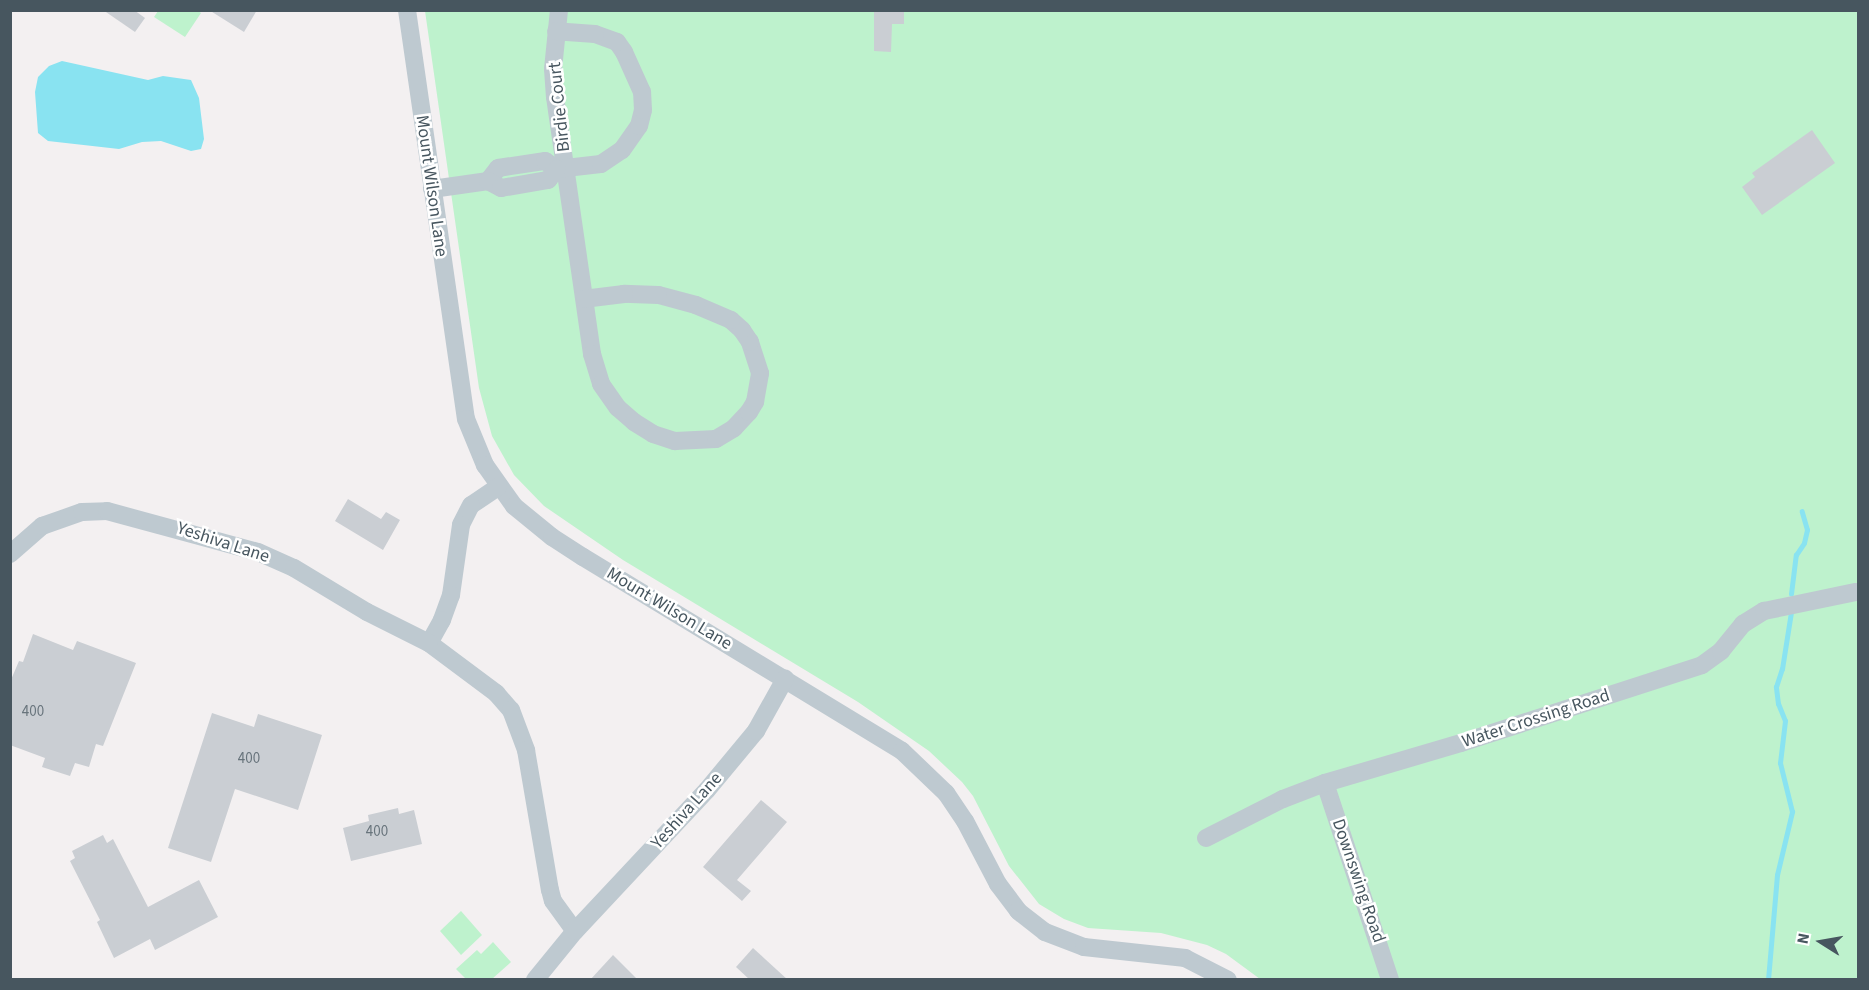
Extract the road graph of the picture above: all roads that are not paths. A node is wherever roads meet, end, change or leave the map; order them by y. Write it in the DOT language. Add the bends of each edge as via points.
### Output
graph roads {
  1 [pos="407,10"];
  2 [pos="559,10"];
  3 [pos="556,31"];
  4 [pos="562,168"];
  5 [pos="432,189"];
  6 [pos="585,299"];
  7 [pos="498,487"];
  8 [pos="10,554"];
  9 [pos="1856,592"];
  10 [pos="429,644"];
  11 [pos="785,679"];
  12 [pos="1324,783"];
  13 [pos="1206,838"];
  14 [pos="575,931"];
  15 [pos="535,980"];
  16 [pos="1228,980"];
  17 [pos="1390,980"];
  1 -- 5 [label="street, Mount Wilson Lane"];
  2 -- 3 [label="street, Birdie Court"];
  3 -- 4 [label="street, Birdie Court" via="555,87"];
  3 -- 4 [label="street" via="596,34 617,42 642,92 639,126 622,150 601,164"];
  4 -- 5 [label="street, Birdie Court" via="545,160 498,168 488,181"];
  4 -- 6 [label="street, Birdie Court"];
  5 -- 7 [label="street, Mount Wilson Lane" via="466,419 474,445"];
  6 -- 6 [label="street, Birdie Court" via="592,354 601,384 634,422 664,439 704,441 726,434 750,412 758,391 757,356 742,330 731,320 696,305 658,296 624,294"];
  7 -- 10 [label="street" via="471,505 466,513 451,595"];
  7 -- 11 [label="street, Mount Wilson Lane" via="552,537"];
  8 -- 10 [label="street, Yeshiva Lane" via="42,526 82,512 108,511 258,552"];
  9 -- 12 [label="street, Water Crossing Road" via="1764,611 1743,624 1702,665"];
  10 -- 14 [label="street, Yeshiva Lane" via="496,693 511,710 526,750 553,901"];
  11 -- 14 [label="street, Yeshiva Lane" via="756,731 707,790"];
  11 -- 16 [label="street, Mount Wilson Lane" via="902,751 933,779 956,806 1008,899 1045,932 1084,947 1185,958"];
  12 -- 13 [label="street, Water Crossing Road"];
  12 -- 17 [label="street, Downswing Road"];
  14 -- 15 [label="street, Yeshiva Lane"];
}
